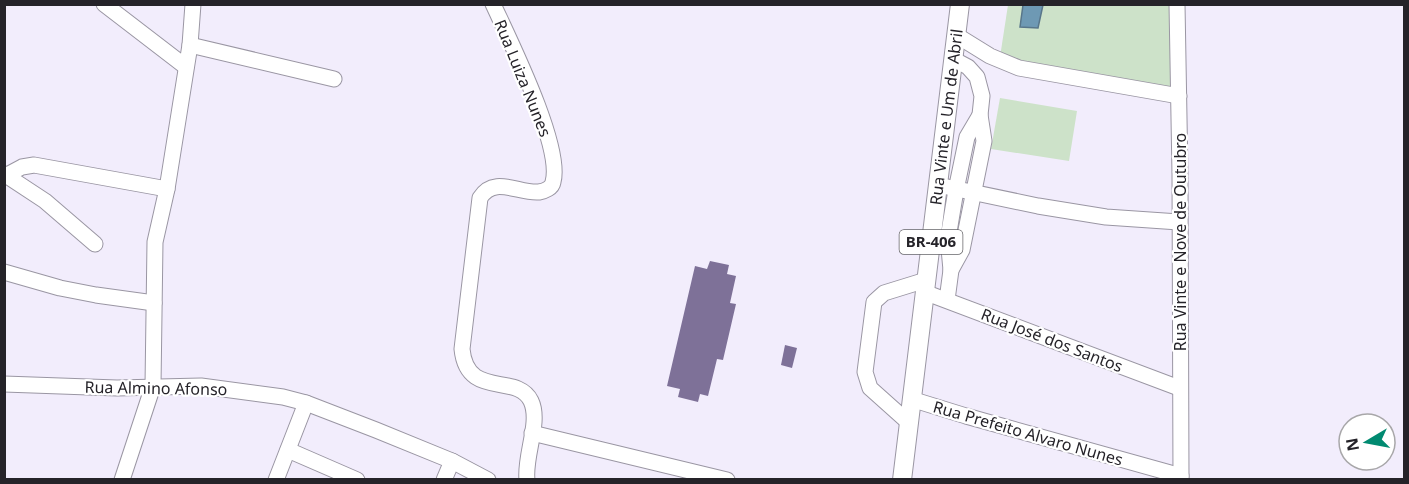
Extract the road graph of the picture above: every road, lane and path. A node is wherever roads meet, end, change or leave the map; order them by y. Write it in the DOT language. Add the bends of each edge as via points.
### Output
graph roads {
  1 [pos="104,4"];
  2 [pos="193,4"];
  3 [pos="493,4"];
  4 [pos="960,4"];
  5 [pos="1177,4"];
  6 [pos="956,35"];
  7 [pos="190,45"];
  8 [pos="953,59"];
  9 [pos="186,67"];
  10 [pos="334,79"];
  11 [pos="1179,96"];
  12 [pos="980,115"];
  13 [pos="6,175"];
  14 [pos="938,185"];
  15 [pos="167,189"];
  16 [pos="956,190"];
  17 [pos="974,194"];
  18 [pos="1179,222"];
  19 [pos="95,244"];
  20 [pos="951,270"];
  21 [pos="4,272"];
  22 [pos="925,286"];
  23 [pos="946,300"];
  24 [pos="154,303"];
  25 [pos="4,384"];
  26 [pos="153,386"];
  27 [pos="1179,388"];
  28 [pos="911,399"];
  29 [pos="306,402"];
  30 [pos="908,422"];
  31 [pos="532,433"];
  32 [pos="288,450"];
  33 [pos="452,461"];
  34 [pos="525,478"];
  35 [pos="1181,478"];
  36 [pos="122,480"];
  37 [pos="276,480"];
  38 [pos="357,480"];
  39 [pos="444,480"];
  40 [pos="488,480"];
  41 [pos="727,480"];
  42 [pos="902,480"];
  1 -- 9 [label="street"];
  2 -- 7 [label="street"];
  3 -- 31 [label="street, Rua Luiza Nunes" via="538,106 554,172 550,187 538,192 496,186 480,198 462,349 468,371 474,376 529,397 534,417"];
  4 -- 6 [label="main road, Rua Vinte e Um de Abril / BR-406"];
  5 -- 11 [label="street, Rua Vinte e Nove de Outubro"];
  6 -- 8 [label="main road, Rua Vinte e Um de Abril / BR-406"];
  6 -- 11 [label="street" via="1019,68"];
  7 -- 9 [label="street"];
  7 -- 10 [label="street"];
  8 -- 12 [label="street" via="976,77 982,96"];
  8 -- 14 [label="main road, Rua Vinte e Um de Abril / BR-406"];
  9 -- 15 [label="street"];
  11 -- 18 [label="street, Rua Vinte e Nove de Outubro"];
  12 -- 16 [label="street" via="967,137"];
  12 -- 17 [label="street" via="984,141"];
  13 -- 15 [label="street" via="34,165"];
  13 -- 19 [label="street" via="45,201"];
  14 -- 16 [label="street"];
  14 -- 22 [label="main road, Rua Vinte e Um de Abril / BR-406"];
  15 -- 24 [label="street" via="155,242"];
  16 -- 17 [label="street"];
  16 -- 20 [label="street" via="948,238"];
  17 -- 18 [label="street" via="1106,217"];
  17 -- 20 [label="street" via="962,250"];
  18 -- 27 [label="street, Rua Vinte e Nove de Outubro"];
  20 -- 23 [label="street"];
  21 -- 24 [label="street" via="60,288"];
  22 -- 23 [label="street, Rua José dos Santos"];
  22 -- 28 [label="main road, Rua Vinte e Um de Abril / BR-406"];
  22 -- 30 [label="street" via="878,296 865,372 870,388"];
  23 -- 27 [label="street, Rua José dos Santos"];
  24 -- 26 [label="street"];
  25 -- 26 [label="street, Rua Almino Afonso"];
  26 -- 29 [label="street, Rua Almino Afonso" via="224,388"];
  26 -- 36 [label="street"];
  27 -- 35 [label="street, Rua Vinte e Nove de Outubro"];
  28 -- 30 [label="main road, Rua Vinte e Um de Abril / BR-406"];
  28 -- 35 [label="street, Rua Prefeito Alvaro Nunes"];
  29 -- 32 [label="street"];
  29 -- 33 [label="street, Rua Almino Afonso"];
  30 -- 42 [label="main road, Rua Vinte e Um de Abril / BR-406"];
  31 -- 34 [label="street"];
  31 -- 41 [label="street"];
  32 -- 37 [label="street"];
  32 -- 38 [label="street"];
  33 -- 39 [label="street"];
  33 -- 40 [label="street, Rua Almino Afonso"];
}
